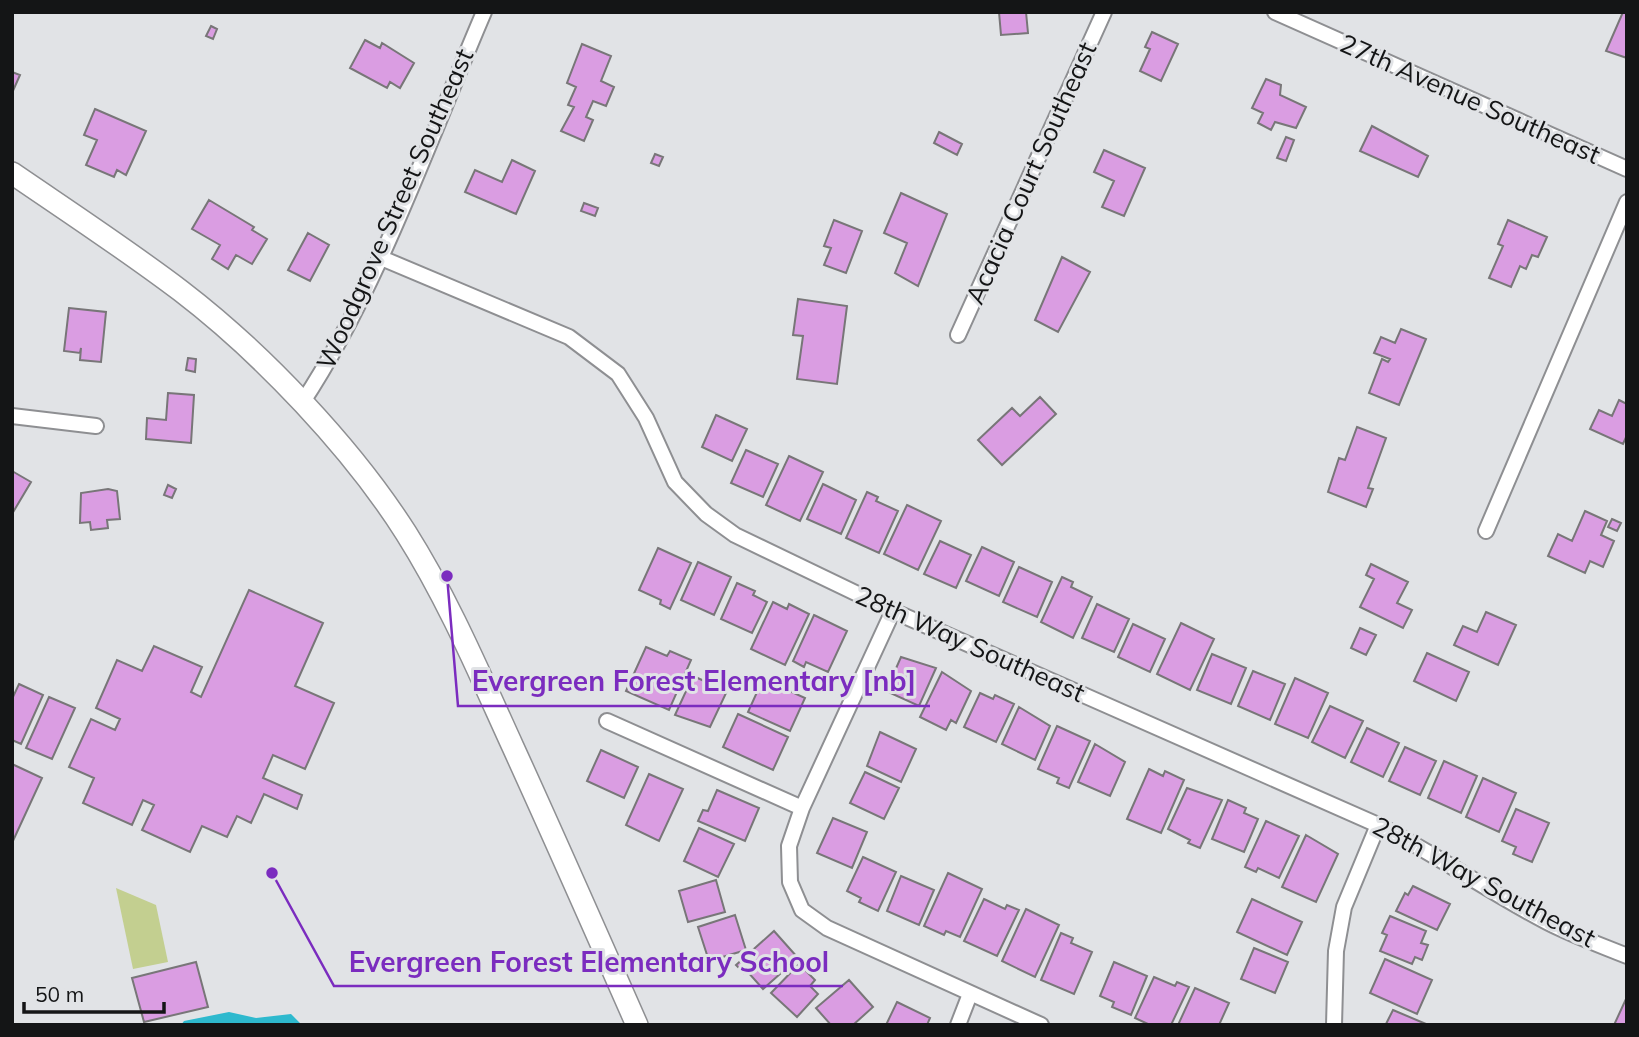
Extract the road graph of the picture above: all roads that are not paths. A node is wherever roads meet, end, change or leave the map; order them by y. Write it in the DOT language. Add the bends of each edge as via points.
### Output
graph roads {
  1 [pos="484,12"];
  2 [pos="1104,12"];
  3 [pos="1275,12"];
  4 [pos="1627,169"];
  5 [pos="12,173"];
  6 [pos="1627,202"];
  7 [pos="379,257"];
  8 [pos="958,335"];
  9 [pos="302,403"];
  10 [pos="12,416"];
  11 [pos="96,426"];
  12 [pos="1486,531"];
  13 [pos="893,611"];
  14 [pos="607,721"];
  15 [pos="802,808"];
  16 [pos="1378,825"];
  17 [pos="1627,956"];
  18 [pos="970,994"];
  19 [pos="637,1025"];
  20 [pos="958,1025"];
  21 [pos="1041,1025"];
  22 [pos="1334,1025"];
  1 -- 7 [label="street, Woodgrove Street Southeast"];
  2 -- 8 [label="street, Acacia Court Southeast"];
  3 -- 4 [label="street, 27th Avenue Southeast"];
  5 -- 9 [label="street" via="181,291"];
  6 -- 12 [label="street"];
  7 -- 9 [label="street, Woodgrove Street Southeast" via="325,369"];
  7 -- 13 [label="street, 28th Way Southeast" via="569,337 618,374 646,418 675,482 706,514 735,535"];
  9 -- 19 [label="street" via="405,532 447,606"];
  10 -- 11 [label="street"];
  13 -- 15 [label="street"];
  13 -- 16 [label="street, 28th Way Southeast"];
  14 -- 15 [label="street"];
  15 -- 18 [label="street" via="789,846 790,882 802,910 827,928"];
  16 -- 17 [label="street, 28th Way Southeast" via="1549,923"];
  16 -- 22 [label="street" via="1344,907 1336,951"];
  18 -- 20 [label="street"];
  18 -- 21 [label="street"];
}
